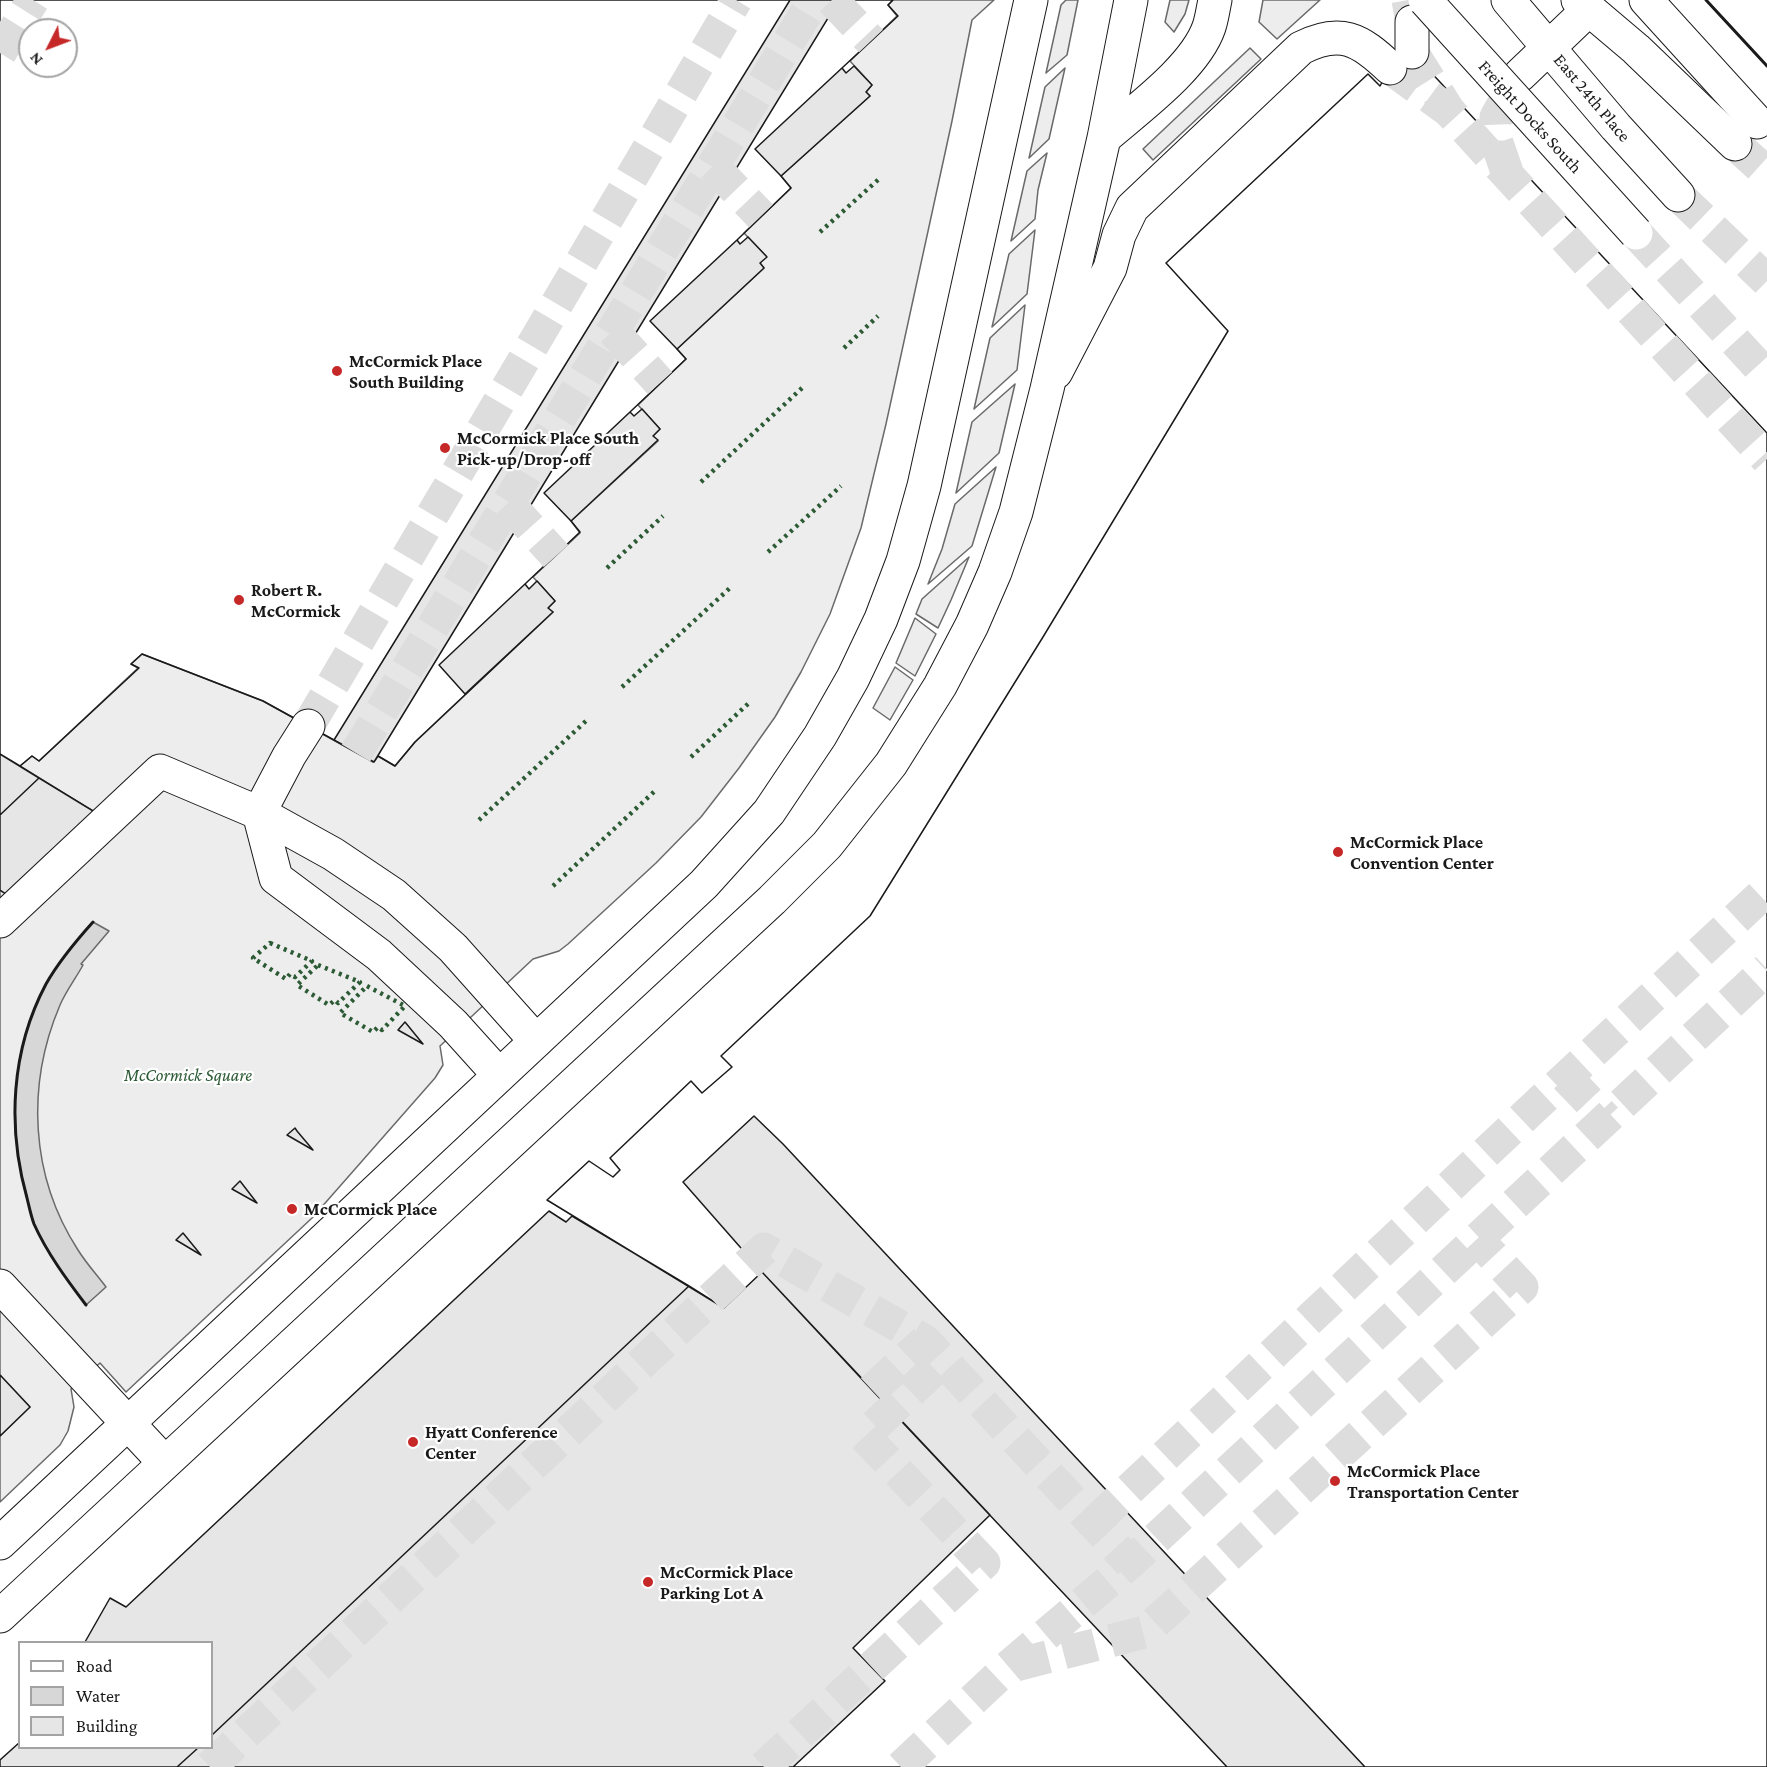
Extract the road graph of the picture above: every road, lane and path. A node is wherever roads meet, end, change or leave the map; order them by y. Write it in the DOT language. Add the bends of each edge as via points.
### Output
graph roads {
  1 [pos="1031,0"];
  2 [pos="1215,0"];
  3 [pos="1508,0"];
  4 [pos="1646,0"];
  5 [pos="1128,3"];
  6 [pos="1583,5"];
  7 [pos="1410,36"];
  8 [pos="1549,46"];
  9 [pos="1520,75"];
  10 [pos="1104,138"];
  11 [pos="1678,195"];
  12 [pos="1636,233"];
  13 [pos="1047,389"];
  14 [pos="308,726"];
  15 [pos="259,813"];
  16 [pos="0,921"];
  17 [pos="536,1041"];
  18 [pos="499,1075"];
  19 [pos="0,1286"];
  20 [pos="128,1423"];
  21 [pos="164,1462"];
  22 [pos="0,1543"];
  23 [pos="0,1616"];
  1 -- 17 [label="main road" via="924,486 903,561 862,659 820,736 769,812 742,844"];
  2 -- 10 [label="main road" via="1208,29 1191,58"];
  3 -- 8 [label="main road, East 24th Place"];
  4 -- 6 [label="main road" via="1746,133"];
  5 -- 10 [label="main road"];
  6 -- 8 [label="main road"];
  7 -- 12 [label="main road, Freight Docks South, bridge"];
  7 -- 13 [label="main road, Freight Docks South" via="1371,51 1340,36 1301,48 1132,208 1110,268"];
  8 -- 9 [label="main road"];
  8 -- 11 [label="main road, East 24th Place"];
  10 -- 13 [label="main road"];
  13 -- 21 [label="main road" via="1016,512 972,625 940,686 891,764 827,845"];
  14 -- 15 [label="main road"];
  15 -- 16 [label="main road" via="159,771"];
  15 -- 17 [label="main road" via="394,894 453,948"];
  15 -- 18 [label="main road" via="276,878 379,955 453,1024"];
  17 -- 18 [label="main road"];
  18 -- 20 [label="main road"];
  19 -- 20 [label="main road"];
  20 -- 21 [label="main road"];
  20 -- 22 [label="main road"];
  21 -- 23 [label="main road"];
}
